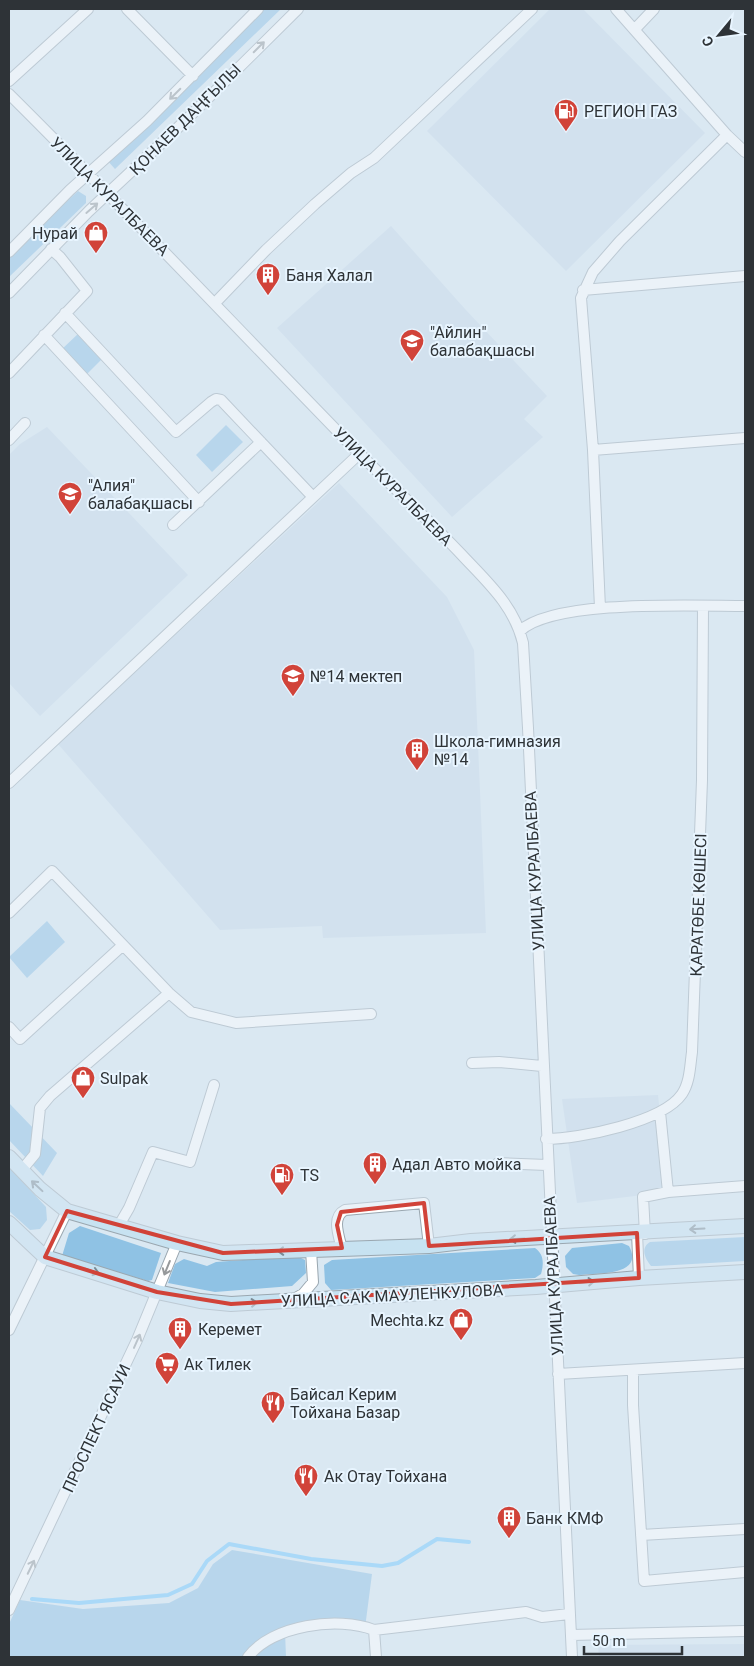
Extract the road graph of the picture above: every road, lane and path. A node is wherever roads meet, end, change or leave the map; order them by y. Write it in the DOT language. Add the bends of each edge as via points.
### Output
graph roads {
  1 [pos="88,9"];
  2 [pos="127,9"];
  3 [pos="258,9"];
  4 [pos="298,9"];
  5 [pos="532,9"];
  6 [pos="616,9"];
  7 [pos="654,9"];
  8 [pos="635,29"];
  9 [pos="193,76"];
  10 [pos="9,81"];
  11 [pos="9,94"];
  12 [pos="726,135"];
  13 [pos="745,150"];
  14 [pos="90,174"];
  15 [pos="110,194"];
  16 [pos="51,249"];
  17 [pos="9,252"];
  18 [pos="745,276"];
  19 [pos="583,290"];
  20 [pos="9,293"];
  21 [pos="215,303"];
  22 [pos="65,313"];
  23 [pos="44,335"];
  24 [pos="9,373"];
  25 [pos="25,423"];
  26 [pos="745,438"];
  27 [pos="9,440"];
  28 [pos="261,442"];
  29 [pos="593,450"];
  30 [pos="359,454"];
  31 [pos="313,497"];
  32 [pos="199,502"];
  33 [pos="173,526"];
  34 [pos="703,606"];
  35 [pos="745,606"];
  36 [pos="600,608"];
  37 [pos="520,631"];
  38 [pos="9,783"];
  39 [pos="9,913"];
  40 [pos="123,945"];
  41 [pos="169,993"];
  42 [pos="371,1014"];
  43 [pos="9,1026"];
  44 [pos="472,1063"];
  45 [pos="542,1066"];
  46 [pos="214,1084"];
  47 [pos="660,1112"];
  48 [pos="546,1139"];
  49 [pos="9,1157"];
  50 [pos="498,1164"];
  51 [pos="547,1164"];
  52 [pos="21,1171"];
  53 [pos="745,1186"];
  54 [pos="668,1192"];
  55 [pos="67,1211"];
  56 [pos="9,1223"];
  57 [pos="745,1226"];
  58 [pos="118,1227"];
  59 [pos="641,1233"];
  60 [pos="552,1238"];
  61 [pos="177,1243"];
  62 [pos="429,1246"];
  63 [pos="342,1249"];
  64 [pos="312,1250"];
  65 [pos="45,1257"];
  66 [pos="745,1272"];
  67 [pos="639,1278"];
  68 [pos="553,1286"];
  69 [pos="157,1292"];
  70 [pos="291,1300"];
  71 [pos="9,1330"];
  72 [pos="745,1364"];
  73 [pos="634,1371"];
  74 [pos="558,1374"];
  75 [pos="745,1530"];
  76 [pos="641,1536"];
  77 [pos="745,1572"];
  78 [pos="9,1610"];
  79 [pos="569,1614"];
  80 [pos="374,1630"];
  81 [pos="745,1631"];
  82 [pos="571,1635"];
  83 [pos="248,1657"];
  84 [pos="376,1657"];
  85 [pos="572,1657"];
  1 -- 10 [label="street"];
  2 -- 9 [label="street"];
  3 -- 9 [label="street, ҚОНАЕВ ДАҢҒЫЛЫ"];
  15 -- 4 [label="street, ҚОНАЕВ ДАҢҒЫЛЫ, one-way"];
  5 -- 21 [label="street" via="374,158 351,172 266,250"];
  6 -- 8 [label="street"];
  7 -- 8 [label="street"];
  8 -- 12 [label="street"];
  9 -- 14 [label="street, ҚОНАЕВ ДАҢҒЫЛЫ, one-way"];
  11 -- 14 [label="street, УЛИЦА КУРАЛБАЕВА"];
  12 -- 13 [label="street"];
  12 -- 19 [label="street" via="620,241"];
  14 -- 15 [label="street, УЛИЦА КУРАЛБАЕВА"];
  14 -- 17 [label="street, ҚОНАЕВ ДАҢҒЫЛЫ"];
  16 -- 15 [label="street, ҚОНАЕВ ДАҢҒЫЛЫ, one-way"];
  15 -- 21 [label="street, УЛИЦА КУРАЛБАЕВА"];
  16 -- 20 [label="street, ҚОНАЕВ ДАҢҒЫЛЫ"];
  16 -- 22 [label="street" via="86,291"];
  18 -- 19 [label="street"];
  19 -- 29 [label="street"];
  21 -- 30 [label="street, УЛИЦА КУРАЛБАЕВА"];
  22 -- 23 [label="street"];
  22 -- 28 [label="street" via="176,432 216,399 221,400"];
  23 -- 24 [label="street"];
  23 -- 32 [label="street"];
  25 -- 27 [label="street"];
  26 -- 29 [label="street"];
  28 -- 31 [label="street"];
  28 -- 32 [label="street"];
  29 -- 36 [label="street"];
  30 -- 31 [label="street"];
  30 -- 37 [label="street, УЛИЦА КУРАЛБАЕВА" via="426,517 500,596"];
  31 -- 38 [label="street"];
  32 -- 33 [label="street"];
  34 -- 35 [label="street"];
  34 -- 36 [label="street"];
  34 -- 47 [label="street, ҚАРАТӨБЕ КӨШЕСІ" via="702,780 692,1052 688,1083 672,1105"];
  36 -- 37 [label="street" via="548,616"];
  37 -- 45 [label="street, УЛИЦА КУРАЛБАЕВА" via="528,728"];
  39 -- 40 [label="street" via="52,871"];
  40 -- 41 [label="street"];
  40 -- 43 [label="street" via="20,1039"];
  41 -- 42 [label="street" via="191,1012 236,1023"];
  41 -- 52 [label="street" via="40,1108 35,1154"];
  44 -- 45 [label="street"];
  45 -- 48 [label="street, УЛИЦА КУРАЛБАЕВА"];
  46 -- 58 [label="street" via="190,1162 152,1152"];
  47 -- 48 [label="street, ҚАРАТӨБЕ КӨШЕСІ" via="606,1131"];
  47 -- 54 [label="street"];
  48 -- 51 [label="street, УЛИЦА КУРАЛБАЕВА"];
  49 -- 52 [label="main road"];
  50 -- 51 [label="street"];
  51 -- 60 [label="street, УЛИЦА КУРАЛБАЕВА"];
  55 -- 52 [label="main road, one-way"];
  53 -- 54 [label="street"];
  54 -- 59 [label="street" via="642,1197"];
  55 -- 58 [label="main road"];
  55 -- 65 [label="street"];
  56 -- 65 [label="main road"];
  57 -- 59 [label="main road, one-way"];
  58 -- 61 [label="main road"];
  59 -- 60 [label="main road"];
  59 -- 67 [label="street"];
  60 -- 62 [label="main road, one-way"];
  60 -- 68 [label="street, УЛИЦА КУРАЛБАЕВА"];
  64 -- 61 [label="main road, one-way" via="223,1253"];
  61 -- 69 [label="street, ПРОСПЕКТ ЯСАУИ, one-way"];
  62 -- 63 [label="main road"];
  62 -- 63 [label="street" via="424,1203 341,1212 338,1225"];
  63 -- 64 [label="main road"];
  64 -- 70 [label="street" via="314,1282 303,1294"];
  65 -- 69 [label="main road, УЛИЦА САК МАУЛЕНКУЛОВА, one-way"];
  65 -- 71 [label="street"];
  66 -- 67 [label="main road, УЛИЦА САК МАУЛЕНКУЛОВА"];
  68 -- 67 [label="main road, УЛИЦА САК МАУЛЕНКУЛОВА, one-way"];
  68 -- 70 [label="main road, УЛИЦА САК МАУЛЕНКУЛОВА"];
  68 -- 74 [label="street, УЛИЦА КУРАЛБАЕВА"];
  69 -- 70 [label="main road, УЛИЦА САК МАУЛЕНКУЛОВА, one-way" via="232,1304"];
  78 -- 69 [label="street, ПРОСПЕКТ ЯСАУИ, one-way"];
  72 -- 73 [label="street"];
  73 -- 74 [label="street"];
  73 -- 76 [label="street"];
  74 -- 79 [label="street, УЛИЦА КУРАЛБАЕВА"];
  75 -- 76 [label="street"];
  76 -- 77 [label="street" via="644,1581"];
  79 -- 80 [label="street" via="542,1617 526,1612"];
  79 -- 82 [label="street, УЛИЦА КУРАЛБАЕВА"];
  80 -- 83 [label="street" via="359,1624 315,1624 268,1638"];
  80 -- 84 [label="street"];
  81 -- 82 [label="street"];
  82 -- 85 [label="street, УЛИЦА КУРАЛБАЕВА"];
}
